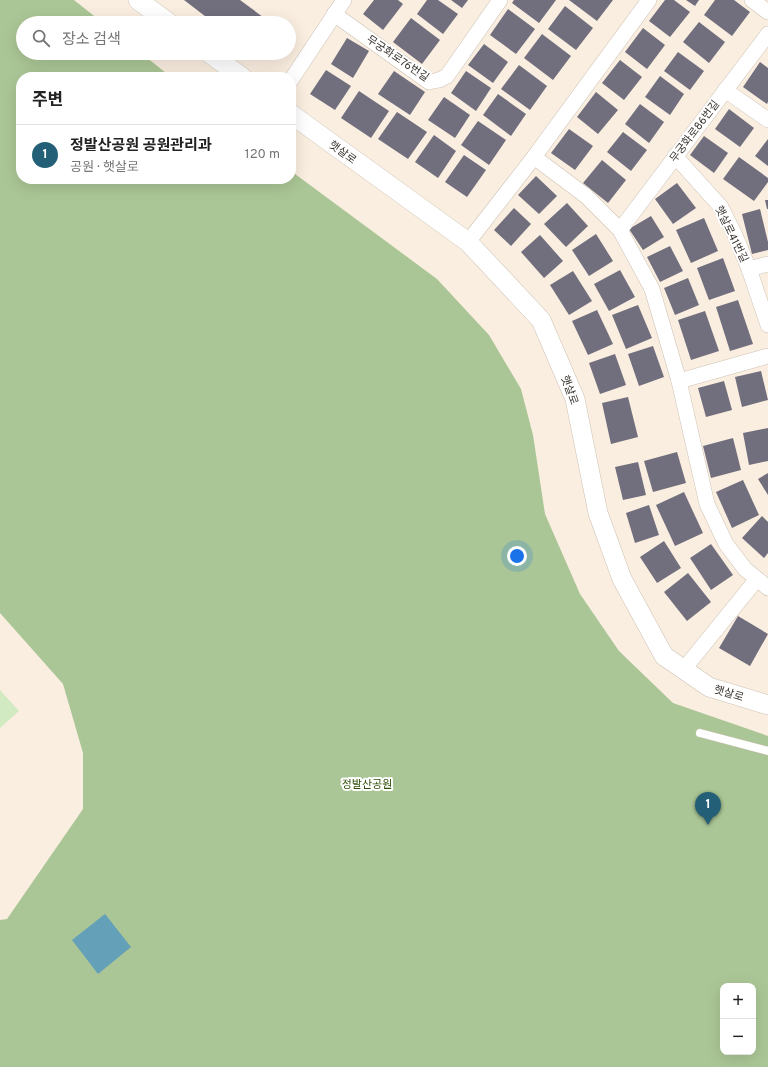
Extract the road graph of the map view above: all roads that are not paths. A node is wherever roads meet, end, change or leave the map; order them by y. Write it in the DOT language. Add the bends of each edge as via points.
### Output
graph roads {
  1 [pos="138,0"];
  2 [pos="344,0"];
  3 [pos="500,0"];
  4 [pos="648,0"];
  5 [pos="752,0"];
  6 [pos="768,12"];
  7 [pos="334,14"];
  8 [pos="160,16"];
  9 [pos="768,34"];
  10 [pos="219,60"];
  11 [pos="235,72"];
  12 [pos="296,72"];
  13 [pos="725,90"];
  14 [pos="296,118"];
  15 [pos="768,120"];
  16 [pos="534,156"];
  17 [pos="675,156"];
  18 [pos="620,230"];
  19 [pos="468,242"];
  20 [pos="768,264"];
  21 [pos="749,270"];
  22 [pos="768,325"];
  23 [pos="768,356"];
  24 [pos="679,381"];
  25 [pos="763,584"];
  26 [pos="684,669"];
  27 [pos="768,705"];
  28 [pos="700,733"];
  29 [pos="768,751"];
  1 -- 8 [label="street"];
  2 -- 7 [label="street"];
  3 -- 7 [label="street, 무궁화로76번길" via="447,76 429,82"];
  4 -- 16 [label="street"];
  5 -- 6 [label="street"];
  7 -- 12 [label="street"];
  9 -- 13 [label="street, 무궁화로86번길"];
  10 -- 11 [label="street"];
  13 -- 15 [label="street"];
  13 -- 17 [label="street, 무궁화로86번길"];
  14 -- 19 [label="street, 햇살로"];
  16 -- 18 [label="street" via="586,196"];
  16 -- 19 [label="street"];
  17 -- 18 [label="street, 무궁화로86번길"];
  17 -- 21 [label="street, 햇살로41번길" via="721,207"];
  18 -- 24 [label="street" via="652,289"];
  19 -- 26 [label="street, 햇살로" via="541,320 575,399 598,513 622,579 664,656"];
  20 -- 21 [label="street"];
  21 -- 22 [label="street, 햇살로41번길"];
  23 -- 24 [label="street"];
  24 -- 25 [label="street" via="707,504 726,544 745,568"];
  25 -- 26 [label="street"];
  26 -- 27 [label="street, 햇살로" via="709,687"];
  28 -- 29 [label="lane"];
}
